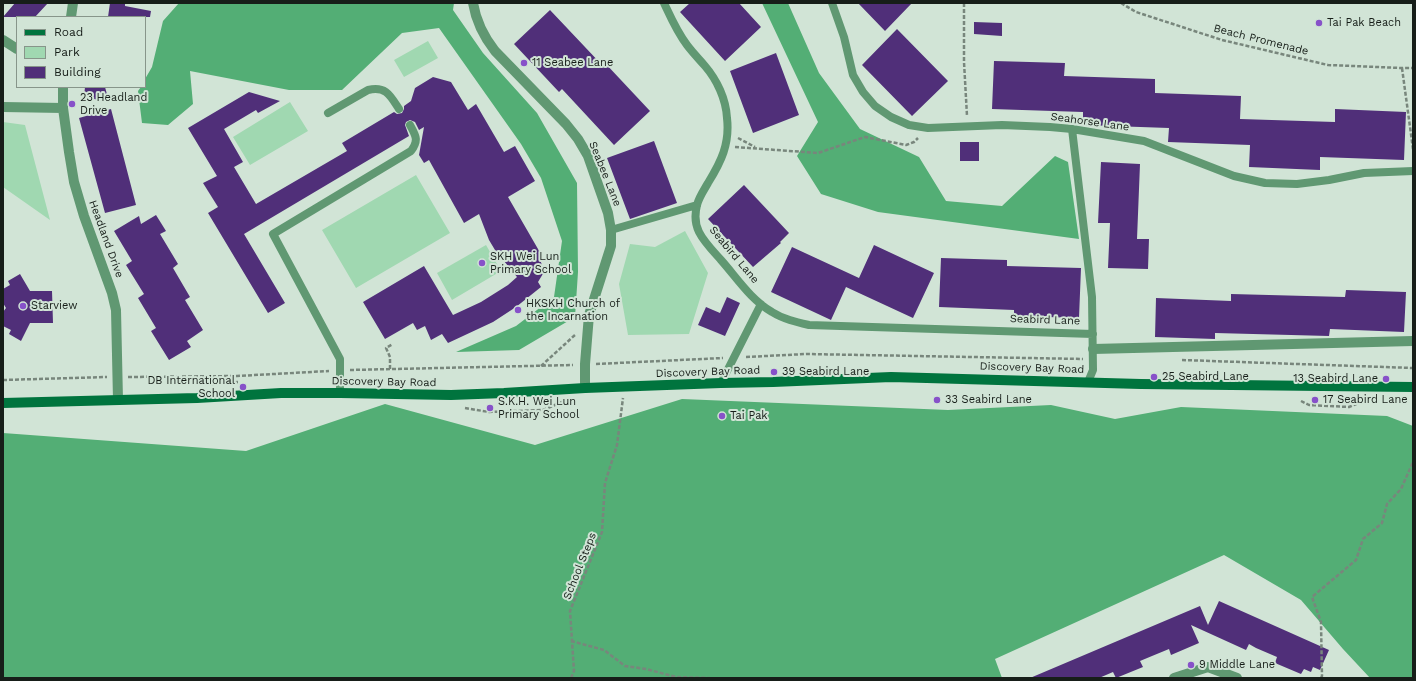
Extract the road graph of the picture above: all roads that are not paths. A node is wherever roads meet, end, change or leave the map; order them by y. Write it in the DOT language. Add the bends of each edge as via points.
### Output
graph roads {
  1 [pos="73,3"];
  2 [pos="473,3"];
  3 [pos="664,3"];
  4 [pos="832,3"];
  5 [pos="71,16"];
  6 [pos="3,40"];
  7 [pos="16,48"];
  8 [pos="63,88"];
  9 [pos="3,107"];
  10 [pos="63,108"];
  11 [pos="399,109"];
  12 [pos="328,113"];
  13 [pos="410,125"];
  14 [pos="1072,129"];
  15 [pos="1413,171"];
  16 [pos="697,205"];
  17 [pos="611,230"];
  18 [pos="761,304"];
  19 [pos="1093,334"];
  20 [pos="1413,341"];
  21 [pos="1093,354"];
  22 [pos="1088,382"];
  23 [pos="721,383"];
  24 [pos="1413,387"];
  25 [pos="585,388"];
  26 [pos="340,393"];
  27 [pos="118,400"];
  28 [pos="3,403"];
  29 [pos="1174,678"];
  30 [pos="1236,678"];
  1 -- 5 [label="street"];
  2 -- 17 [label="street, Seabee Lane" via="487,41 578,139 588,156 608,213"];
  3 -- 16 [label="lane, Seabird Lane" via="680,36 720,90 728,118 726,147"];
  4 -- 14 [label="lane, Seahorse Lane" via="853,75 862,92 891,118 923,127 1002,125"];
  6 -- 7 [label="street"];
  8 -- 10 [label="street, Headland Drive"];
  9 -- 10 [label="street"];
  10 -- 27 [label="street, Headland Drive" via="77,193 114,302 117,323"];
  11 -- 12 [label="lane" via="389,93 373,89"];
  13 -- 26 [label="lane" via="416,140 411,151 273,234 340,360"];
  14 -- 15 [label="lane, Seahorse Lane" via="1144,140 1234,176 1265,183 1297,184 1364,173"];
  14 -- 19 [label="lane" via="1091,290"];
  16 -- 17 [label="lane"];
  16 -- 18 [label="lane, Seabird Lane" via="695,218 698,231"];
  17 -- 25 [label="street, Seabee Lane" via="611,246 589,315"];
  18 -- 19 [label="lane, Seabird Lane" via="783,318 809,325"];
  18 -- 23 [label="lane"];
  19 -- 21 [label="lane"];
  20 -- 21 [label="street"];
  21 -- 22 [label="lane" via="1093,370"];
  22 -- 23 [label="street, Discovery Bay Road" via="891,377"];
  22 -- 24 [label="street, Discovery Bay Road"];
  23 -- 25 [label="street, Discovery Bay Road"];
  25 -- 26 [label="street, Discovery Bay Road" via="451,395"];
  26 -- 27 [label="street, Discovery Bay Road"];
  27 -- 28 [label="street, Discovery Bay Road"];
  29 -- 30 [label="street" via="1208,667"];
}
